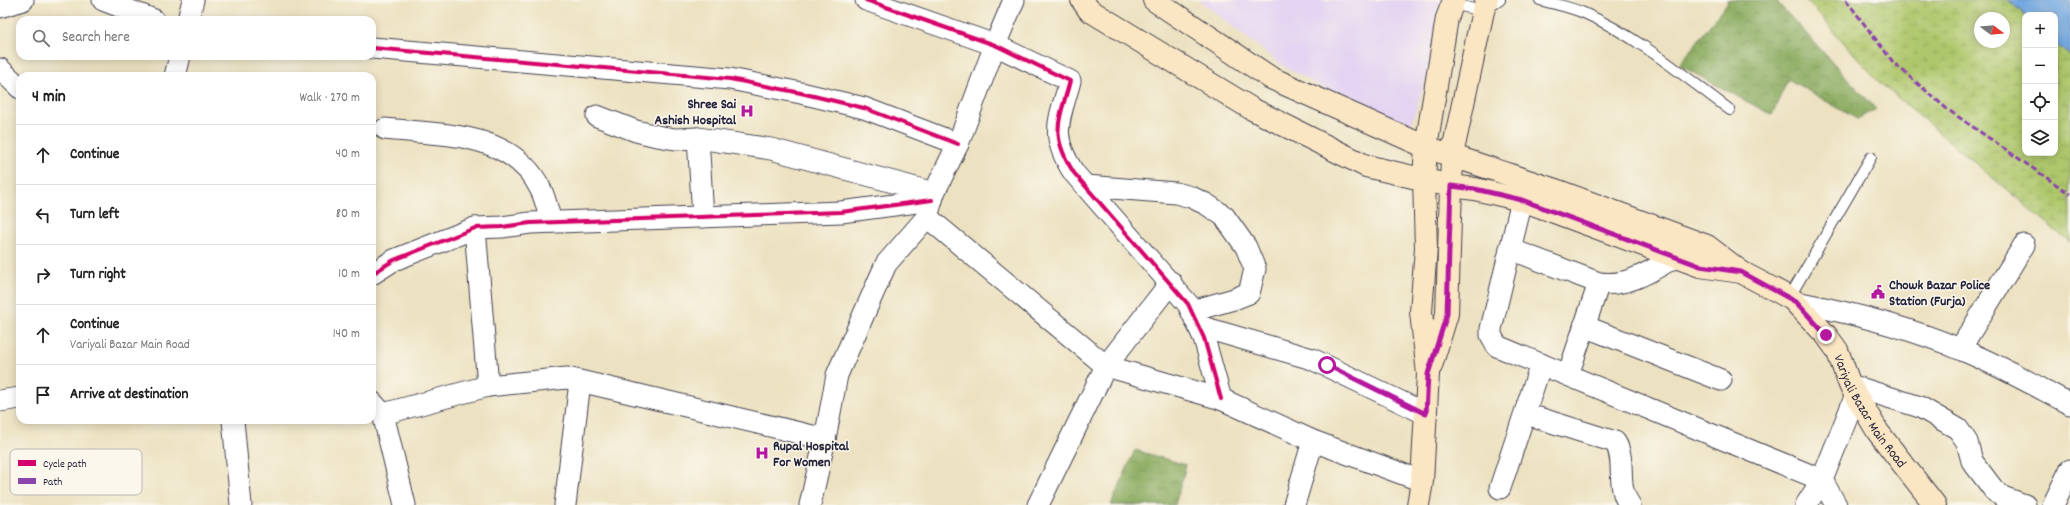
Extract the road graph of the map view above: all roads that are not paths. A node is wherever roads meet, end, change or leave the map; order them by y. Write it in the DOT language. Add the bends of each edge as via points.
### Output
graph roads {
  1 [pos="23,0"];
  2 [pos="103,0"];
  3 [pos="193,0"];
  4 [pos="866,0"];
  5 [pos="1014,0"];
  6 [pos="1082,0"];
  7 [pos="1154,0"];
  8 [pos="1540,0"];
  9 [pos="1453,2"];
  10 [pos="1490,4"];
  11 [pos="0,7"];
  12 [pos="144,16"];
  13 [pos="189,16"];
  14 [pos="995,45"];
  15 [pos="376,48"];
  16 [pos="179,60"];
  17 [pos="0,69"];
  18 [pos="176,72"];
  19 [pos="16,84"];
  20 [pos="1730,110"];
  21 [pos="597,116"];
  22 [pos="385,129"];
  23 [pos="698,138"];
  24 [pos="958,144"];
  25 [pos="1426,147"];
  26 [pos="1452,156"];
  27 [pos="1871,157"];
  28 [pos="1424,180"];
  29 [pos="1086,186"];
  30 [pos="1451,186"];
  31 [pos="1522,200"];
  32 [pos="931,204"];
  33 [pos="703,217"];
  34 [pos="551,222"];
  35 [pos="475,228"];
  36 [pos="2024,245"];
  37 [pos="1510,249"];
  38 [pos="1675,257"];
  39 [pos="376,271"];
  40 [pos="1741,272"];
  41 [pos="1171,282"];
  42 [pos="1599,283"];
  43 [pos="1793,300"];
  44 [pos="1196,318"];
  45 [pos="1584,326"];
  46 [pos="1960,349"];
  47 [pos="1541,364"];
  48 [pos="1106,366"];
  49 [pos="1428,374"];
  50 [pos="1568,375"];
  51 [pos="1720,380"];
  52 [pos="580,382"];
  53 [pos="488,386"];
  54 [pos="1853,390"];
  55 [pos="16,399"];
  56 [pos="1221,399"];
  57 [pos="0,401"];
  58 [pos="2070,404"];
  59 [pos="377,408"];
  60 [pos="1426,414"];
  61 [pos="1526,414"];
  62 [pos="233,424"];
  63 [pos="825,439"];
  64 [pos="1314,441"];
  65 [pos="2070,470"];
  66 [pos="1822,480"];
  67 [pos="1422,481"];
  68 [pos="1500,488"];
  69 [pos="241,505"];
  70 [pos="405,505"];
  71 [pos="565,505"];
  72 [pos="810,505"];
  73 [pos="1038,505"];
  74 [pos="1294,505"];
  75 [pos="1418,505"];
  76 [pos="1630,505"];
  77 [pos="1806,505"];
  78 [pos="1836,505"];
  79 [pos="1935,505"];
  80 [pos="2025,505"];
  81 [pos="2053,505"];
  1 -- 11 [label="street"];
  2 -- 12 [label="street"];
  3 -- 13 [label="street"];
  4 -- 14 [label="street"];
  5 -- 14 [label="street"];
  6 -- 28 [label="main road, Variyali Bazar Main Road" via="1089,10 1252,109 1366,166"];
  7 -- 25 [label="main road" via="1271,78"];
  8 -- 20 [label="lane" via="1584,13 1615,29"];
  9 -- 10 [label="lane"];
  9 -- 25 [label="main road" via="1447,18"];
  10 -- 26 [label="main road"];
  14 -- 24 [label="street"];
  14 -- 29 [label="street" via="1070,81 1058,126 1058,142 1063,157"];
  15 -- 24 [label="street" via="730,79 864,108"];
  16 -- 18 [label="street"];
  17 -- 19 [label="street"];
  21 -- 23 [label="street" via="657,136 675,139"];
  22 -- 34 [label="street" via="464,137 485,141 507,151 532,175 542,191"];
  23 -- 32 [label="street" via="771,149"];
  23 -- 33 [label="street"];
  24 -- 32 [label="street"];
  25 -- 26 [label="main road"];
  25 -- 28 [label="main road"];
  26 -- 30 [label="main road"];
  26 -- 40 [label="main road" via="1561,192 1707,246"];
  27 -- 43 [label="lane"];
  28 -- 30 [label="main road, Variyali Bazar Main Road"];
  28 -- 49 [label="main road" via="1426,248 1422,312"];
  29 -- 41 [label="street"];
  29 -- 44 [label="street" via="1176,193 1191,197 1224,216 1246,247 1255,269 1252,285 1249,293"];
  30 -- 31 [label="main road, Variyali Bazar Main Road"];
  30 -- 49 [label="main road" via="1447,314"];
  31 -- 37 [label="street"];
  31 -- 38 [label="main road, Variyali Bazar Main Road"];
  32 -- 33 [label="street" via="841,212"];
  32 -- 48 [label="street"];
  32 -- 63 [label="street" via="883,270 836,375"];
  33 -- 34 [label="street"];
  34 -- 35 [label="street"];
  35 -- 39 [label="street" via="394,260"];
  35 -- 53 [label="street"];
  36 -- 46 [label="street"];
  37 -- 42 [label="street"];
  37 -- 47 [label="street" via="1491,335 1497,346"];
  38 -- 40 [label="main road, Variyali Bazar Main Road" via="1700,266"];
  38 -- 42 [label="street" via="1645,275 1625,282 1611,285"];
  40 -- 43 [label="main road, Variyali Bazar Main Road"];
  41 -- 44 [label="street"];
  41 -- 48 [label="street"];
  42 -- 45 [label="street"];
  43 -- 46 [label="street" via="1860,315"];
  43 -- 54 [label="main road, Variyali Bazar Main Road" via="1826,335 1836,350"];
  44 -- 56 [label="street"];
  44 -- 60 [label="street" via="1312,359"];
  45 -- 50 [label="street"];
  45 -- 51 [label="street"];
  46 -- 58 [label="street" via="1992,362"];
  47 -- 50 [label="street"];
  47 -- 61 [label="street"];
  48 -- 56 [label="street"];
  48 -- 73 [label="street"];
  49 -- 60 [label="main road"];
  50 -- 66 [label="street"];
  52 -- 53 [label="street" via="566,378"];
  52 -- 63 [label="street"];
  52 -- 71 [label="street"];
  53 -- 59 [label="street"];
  54 -- 66 [label="street"];
  54 -- 79 [label="main road, Variyali Bazar Main Road" via="1878,432"];
  54 -- 80 [label="street" via="1920,407 1958,429 1967,442 1972,461 1994,490 2003,497"];
  55 -- 57 [label="street"];
  56 -- 64 [label="street"];
  59 -- 70 [label="street"];
  60 -- 67 [label="main road"];
  61 -- 68 [label="street"];
  61 -- 76 [label="street" via="1615,442 1619,448 1622,488"];
  62 -- 69 [label="street"];
  63 -- 72 [label="street"];
  64 -- 67 [label="street"];
  64 -- 74 [label="street"];
  65 -- 81 [label="street"];
  66 -- 77 [label="street"];
  66 -- 78 [label="street"];
  67 -- 75 [label="main road"];
}
